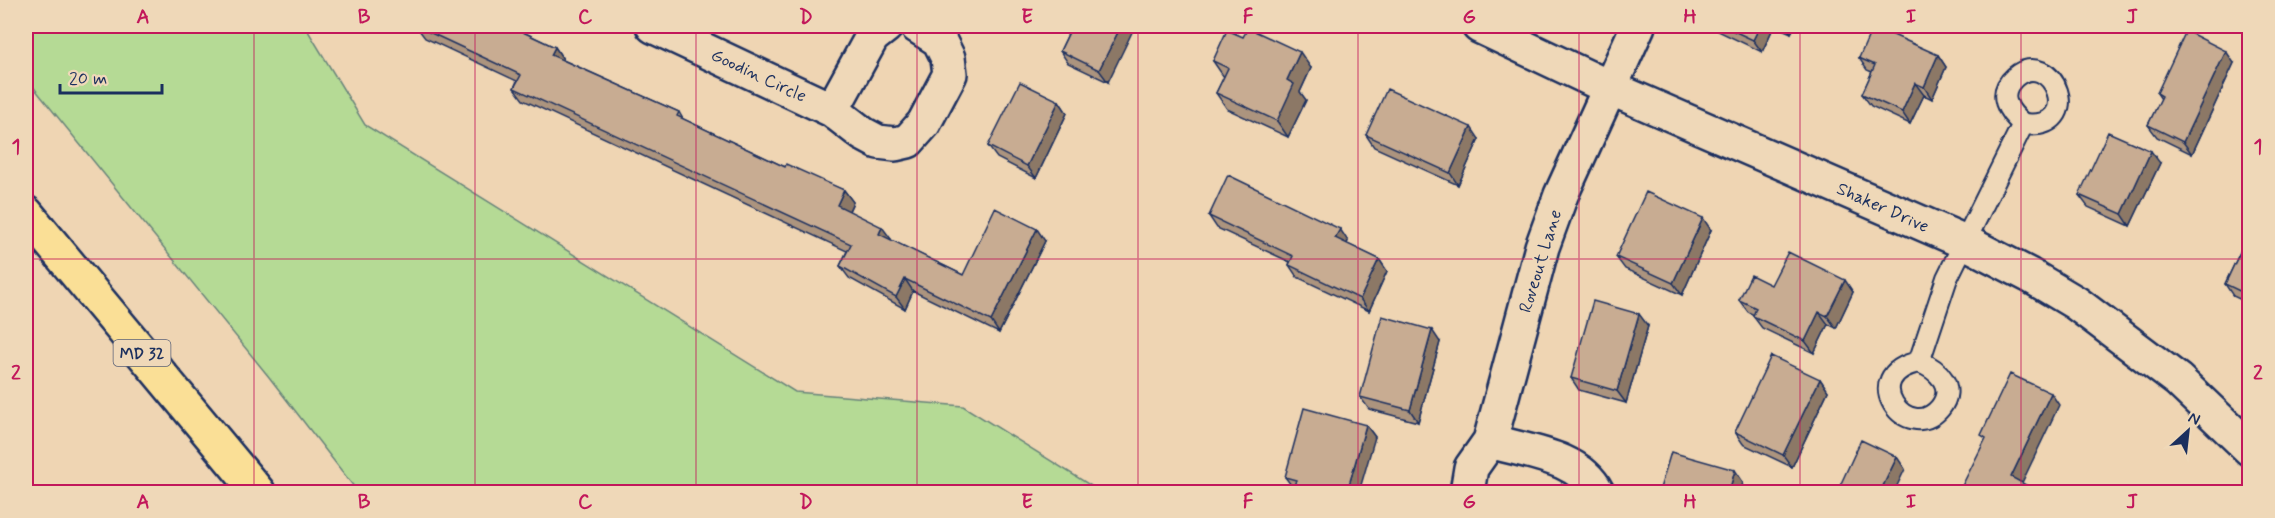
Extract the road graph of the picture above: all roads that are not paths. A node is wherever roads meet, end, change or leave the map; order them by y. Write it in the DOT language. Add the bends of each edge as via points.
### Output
graph roads {
  1 [pos="653,26"];
  2 [pos="886,26"];
  3 [pos="917,26"];
  4 [pos="1479,26"];
  5 [pos="1638,26"];
  6 [pos="1608,87"];
  7 [pos="832,110"];
  8 [pos="2023,124"];
  9 [pos="26,213"];
  10 [pos="1965,242"];
  11 [pos="1919,362"];
  12 [pos="1490,441"];
  13 [pos="2248,442"];
  14 [pos="258,492"];
  15 [pos="1467,492"];
  16 [pos="1597,492"];
  1 -- 7 [label="street, Goodin Circle"];
  2 -- 7 [label="street" via="872,37"];
  3 -- 7 [label="street, Goodin Circle" via="939,40 948,58 950,74 924,123 908,141 878,142"];
  4 -- 6 [label="street, Shaker Drive"];
  5 -- 6 [label="street, Roveout Lane"];
  6 -- 10 [label="street, Shaker Drive"];
  6 -- 12 [label="street, Roveout Lane" via="1542,247"];
  8 -- 10 [label="lane"];
  9 -- 14 [label="highway, MD 32"];
  10 -- 11 [label="lane" via="1947,278"];
  10 -- 13 [label="street, Shaker Drive" via="2076,303 2178,381"];
  12 -- 15 [label="street, Roveout Lane" via="1471,468"];
  12 -- 16 [label="street" via="1573,466 1591,480"];
}
